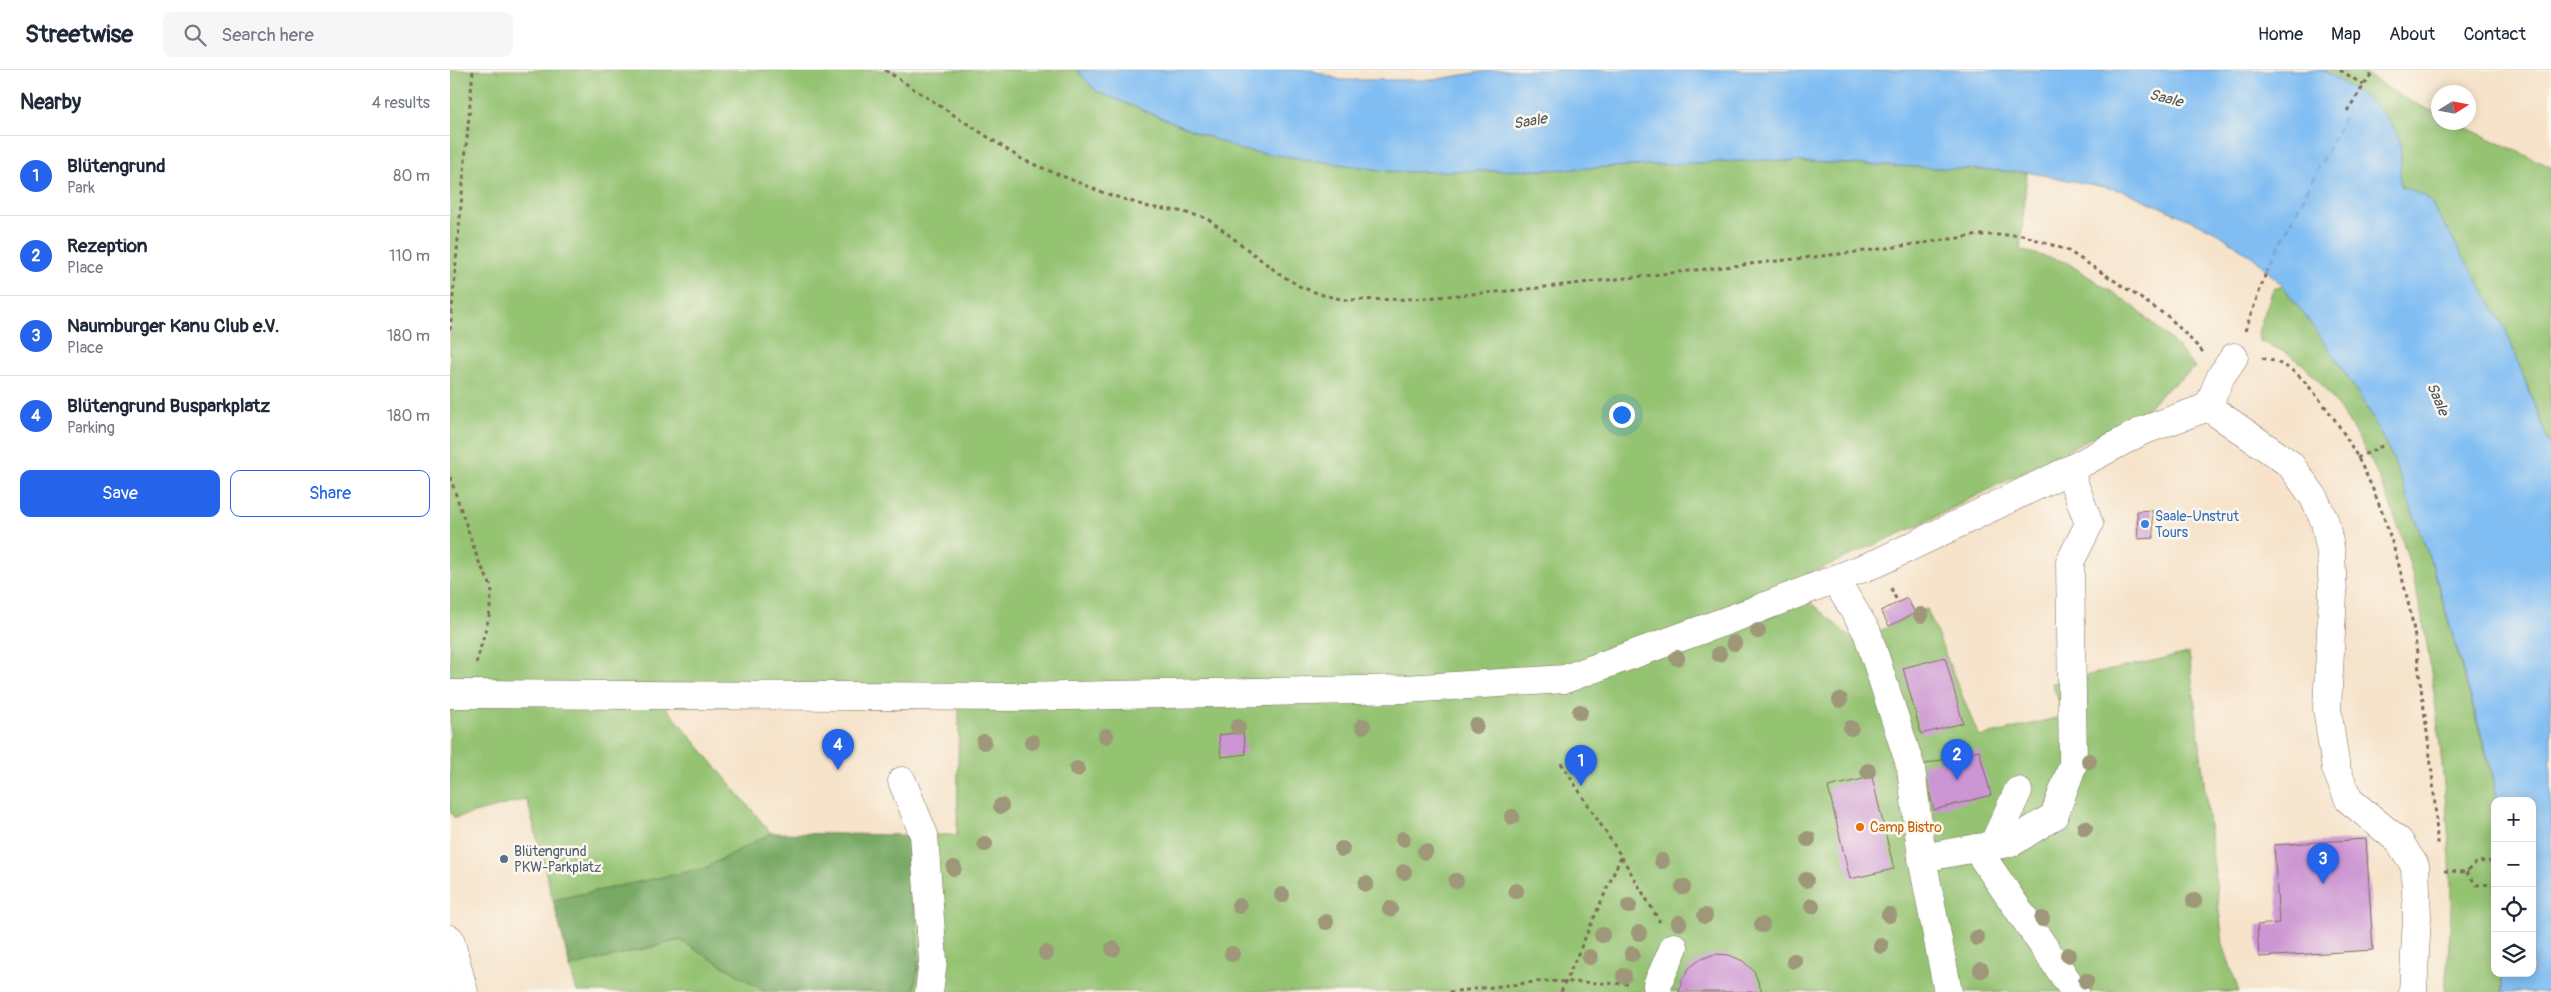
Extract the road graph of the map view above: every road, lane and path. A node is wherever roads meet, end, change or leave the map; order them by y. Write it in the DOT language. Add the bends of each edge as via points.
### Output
graph roads {
  1 [pos="473,70"];
  2 [pos="885,70"];
  3 [pos="2340,70"];
  4 [pos="2374,70"];
  5 [pos="2365,86"];
  6 [pos="2347,111"];
  7 [pos="2267,270"];
  8 [pos="450,330"];
  9 [pos="2239,346"];
  10 [pos="2208,407"];
  11 [pos="2386,444"];
  12 [pos="2357,458"];
  13 [pos="2069,470"];
  14 [pos="450,477"];
  15 [pos="1835,579"];
  16 [pos="459,694"];
  17 [pos="1560,763"];
  18 [pos="902,781"];
  19 [pos="2018,792"];
  20 [pos="1984,847"];
  21 [pos="2438,853"];
  22 [pos="1621,856"];
  23 [pos="1922,858"];
  24 [pos="2491,861"];
  25 [pos="2477,862"];
  26 [pos="2466,872"];
  27 [pos="2491,884"];
  28 [pos="450,939"];
  29 [pos="1674,947"];
  30 [pos="1565,981"];
  31 [pos="1658,989"];
  32 [pos="464,992"];
  33 [pos="929,992"];
  34 [pos="1449,992"];
  35 [pos="1561,992"];
  36 [pos="1948,992"];
  37 [pos="2075,992"];
  38 [pos="2413,992"];
  1 -- 8 [label="path"];
  2 -- 9 [label="path" via="1022,160 1104,193 1149,207 1207,218 1301,287 1346,300 1413,299 1518,290 1978,235 2022,235 2067,250 2115,281 2170,318 2209,358"];
  3 -- 5 [label="path"];
  4 -- 5 [label="path"];
  5 -- 6 [label="path"];
  7 -- 9 [label="path"];
  9 -- 10 [label="street"];
  9 -- 12 [label="path" via="2258,357 2296,370 2335,419"];
  10 -- 13 [label="street" via="2142,431"];
  10 -- 38 [label="street" via="2290,464 2313,496 2325,522 2331,553 2333,594 2327,708 2336,770 2350,800 2399,841 2415,866 2417,917"];
  11 -- 12 [label="path"];
  12 -- 21 [label="path" via="2388,530 2410,612 2436,799"];
  13 -- 15 [label="street" via="1879,562"];
  13 -- 20 [label="street" via="2089,524 2070,562 2073,764 2054,816 2011,843"];
  14 -- 16 [label="path" via="478,560 492,588 489,617"];
  15 -- 16 [label="street" via="1565,679 1405,689 1018,697"];
  15 -- 23 [label="street" via="1867,632 1911,768"];
  17 -- 22 [label="path"];
  18 -- 33 [label="street" via="924,835 933,962"];
  19 -- 20 [label="street"];
  20 -- 23 [label="street"];
  20 -- 37 [label="street"];
  22 -- 29 [label="path"];
  22 -- 30 [label="path"];
  23 -- 36 [label="street"];
  24 -- 25 [label="path"];
  26 -- 27 [label="path" via="2477,885"];
  28 -- 32 [label="street"];
  29 -- 31 [label="street"];
  30 -- 31 [label="path"];
  30 -- 34 [label="path"];
  30 -- 35 [label="path"];
}
